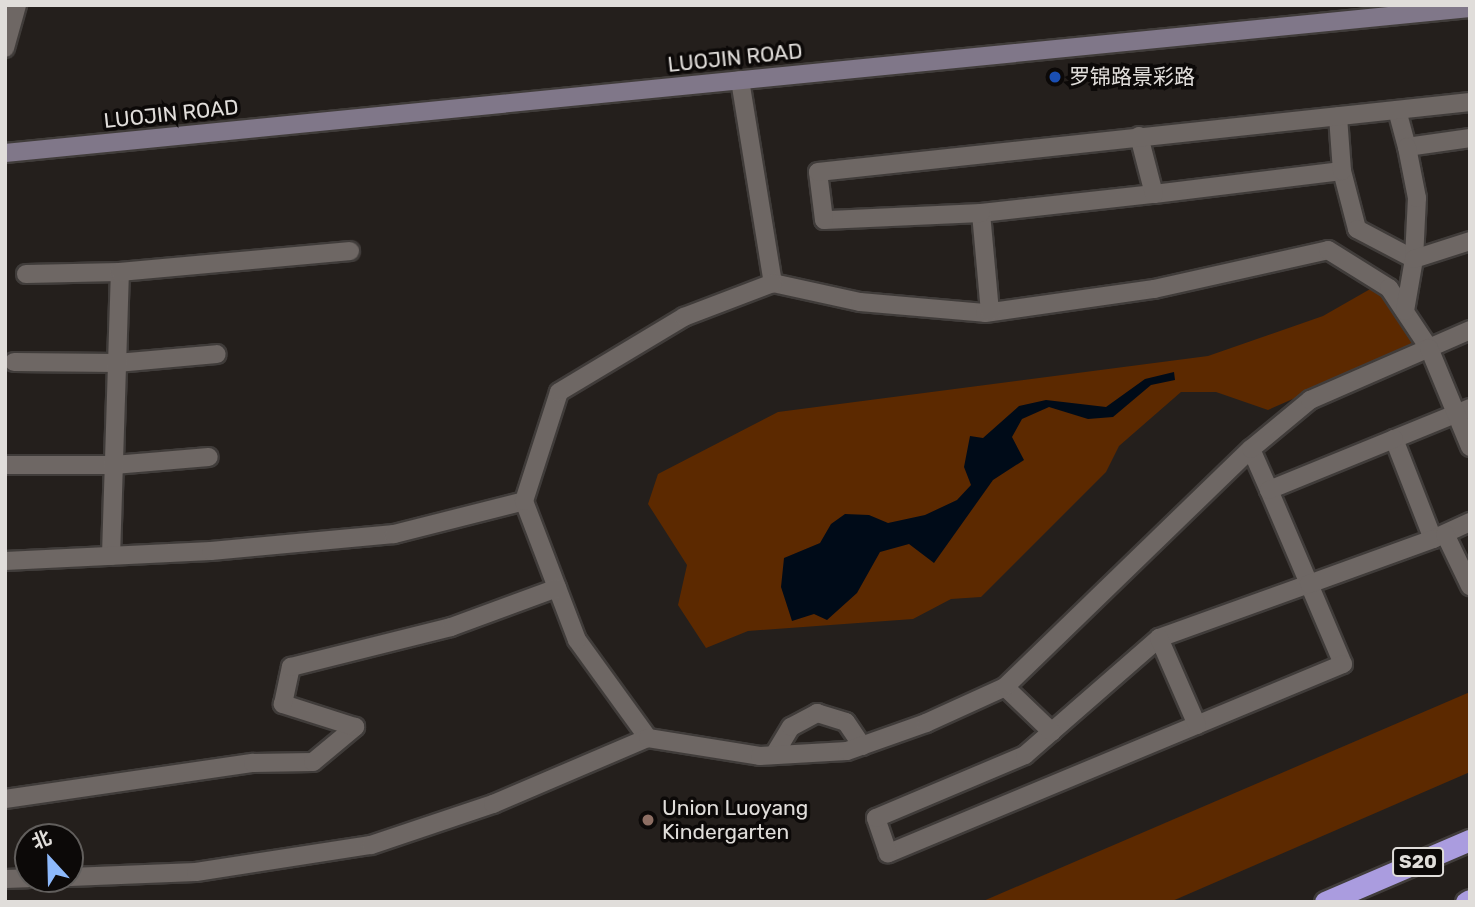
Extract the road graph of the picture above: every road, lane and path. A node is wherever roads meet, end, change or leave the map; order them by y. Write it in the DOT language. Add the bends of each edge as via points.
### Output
graph roads {
  1 [pos="17,5"];
  2 [pos="1470,8"];
  3 [pos="5,48"];
  4 [pos="740,80"];
  5 [pos="1470,102"];
  6 [pos="1396,110"];
  7 [pos="1338,116"];
  8 [pos="1139,136"];
  9 [pos="1470,138"];
  10 [pos="1407,147"];
  11 [pos="5,153"];
  12 [pos="1342,171"];
  13 [pos="1154,194"];
  14 [pos="981,213"];
  15 [pos="1470,242"];
  16 [pos="350,251"];
  17 [pos="1414,259"];
  18 [pos="120,272"];
  19 [pos="26,274"];
  20 [pos="773,283"];
  21 [pos="990,312"];
  22 [pos="1405,312"];
  23 [pos="1470,330"];
  24 [pos="1429,348"];
  25 [pos="217,354"];
  26 [pos="14,362"];
  27 [pos="117,363"];
  28 [pos="1463,411"];
  29 [pos="1394,439"];
  30 [pos="1470,447"];
  31 [pos="1251,449"];
  32 [pos="209,457"];
  33 [pos="5,465"];
  34 [pos="114,465"];
  35 [pos="1269,490"];
  36 [pos="524,501"];
  37 [pos="1470,522"];
  38 [pos="1439,537"];
  39 [pos="111,556"];
  40 [pos="5,561"];
  41 [pos="1309,584"];
  42 [pos="1470,586"];
  43 [pos="557,588"];
  44 [pos="1159,638"];
  45 [pos="1005,687"];
  46 [pos="1197,725"];
  47 [pos="1052,732"];
  48 [pos="648,738"];
  49 [pos="862,746"];
  50 [pos="774,755"];
  51 [pos="5,799"];
  52 [pos="1470,840"];
  53 [pos="84,876"];
  54 [pos="1325,902"];
  1 -- 3 [label="street"];
  2 -- 4 [label="street, LUOJIN ROAD"];
  4 -- 11 [label="street, LUOJIN ROAD"];
  4 -- 20 [label="street"];
  5 -- 6 [label="street"];
  6 -- 7 [label="street"];
  6 -- 10 [label="street"];
  7 -- 8 [label="street"];
  7 -- 12 [label="street"];
  8 -- 13 [label="street"];
  8 -- 14 [label="street" via="818,172 824,220"];
  9 -- 10 [label="street"];
  10 -- 17 [label="street" via="1417,198"];
  12 -- 13 [label="street"];
  12 -- 17 [label="street" via="1357,229"];
  13 -- 14 [label="street"];
  14 -- 21 [label="street"];
  15 -- 17 [label="street"];
  16 -- 18 [label="street"];
  17 -- 22 [label="street"];
  18 -- 19 [label="street"];
  18 -- 27 [label="street"];
  20 -- 21 [label="street" via="860,302"];
  20 -- 36 [label="street" via="684,317 559,392"];
  21 -- 22 [label="street" via="1154,289 1328,250 1389,288"];
  22 -- 24 [label="street"];
  23 -- 24 [label="street"];
  24 -- 28 [label="street"];
  24 -- 31 [label="street" via="1310,400"];
  25 -- 27 [label="street"];
  26 -- 27 [label="street"];
  27 -- 34 [label="street"];
  28 -- 29 [label="street"];
  28 -- 30 [label="street"];
  29 -- 35 [label="street"];
  29 -- 38 [label="street"];
  31 -- 35 [label="street"];
  31 -- 45 [label="street"];
  32 -- 34 [label="street"];
  33 -- 34 [label="street"];
  34 -- 39 [label="street"];
  35 -- 41 [label="street"];
  36 -- 39 [label="street" via="394,534"];
  36 -- 43 [label="street"];
  37 -- 38 [label="street"];
  38 -- 41 [label="street"];
  38 -- 42 [label="street"];
  39 -- 40 [label="street"];
  41 -- 44 [label="street"];
  41 -- 46 [label="street" via="1343,664"];
  43 -- 48 [label="street" via="577,640"];
  43 -- 51 [label="street" via="451,627 291,667 283,704 355,727 313,762 253,763"];
  44 -- 46 [label="street"];
  44 -- 47 [label="street"];
  45 -- 47 [label="street"];
  45 -- 49 [label="street"];
  46 -- 47 [label="street" via="888,853 876,817 1025,755"];
  48 -- 50 [label="street"];
  48 -- 53 [label="street" via="493,804 371,845 196,872"];
  49 -- 50 [label="street"];
  49 -- 50 [label="street" via="846,722 817,713 791,727"];
  52 -- 54 [label="highway, S20"];
}
